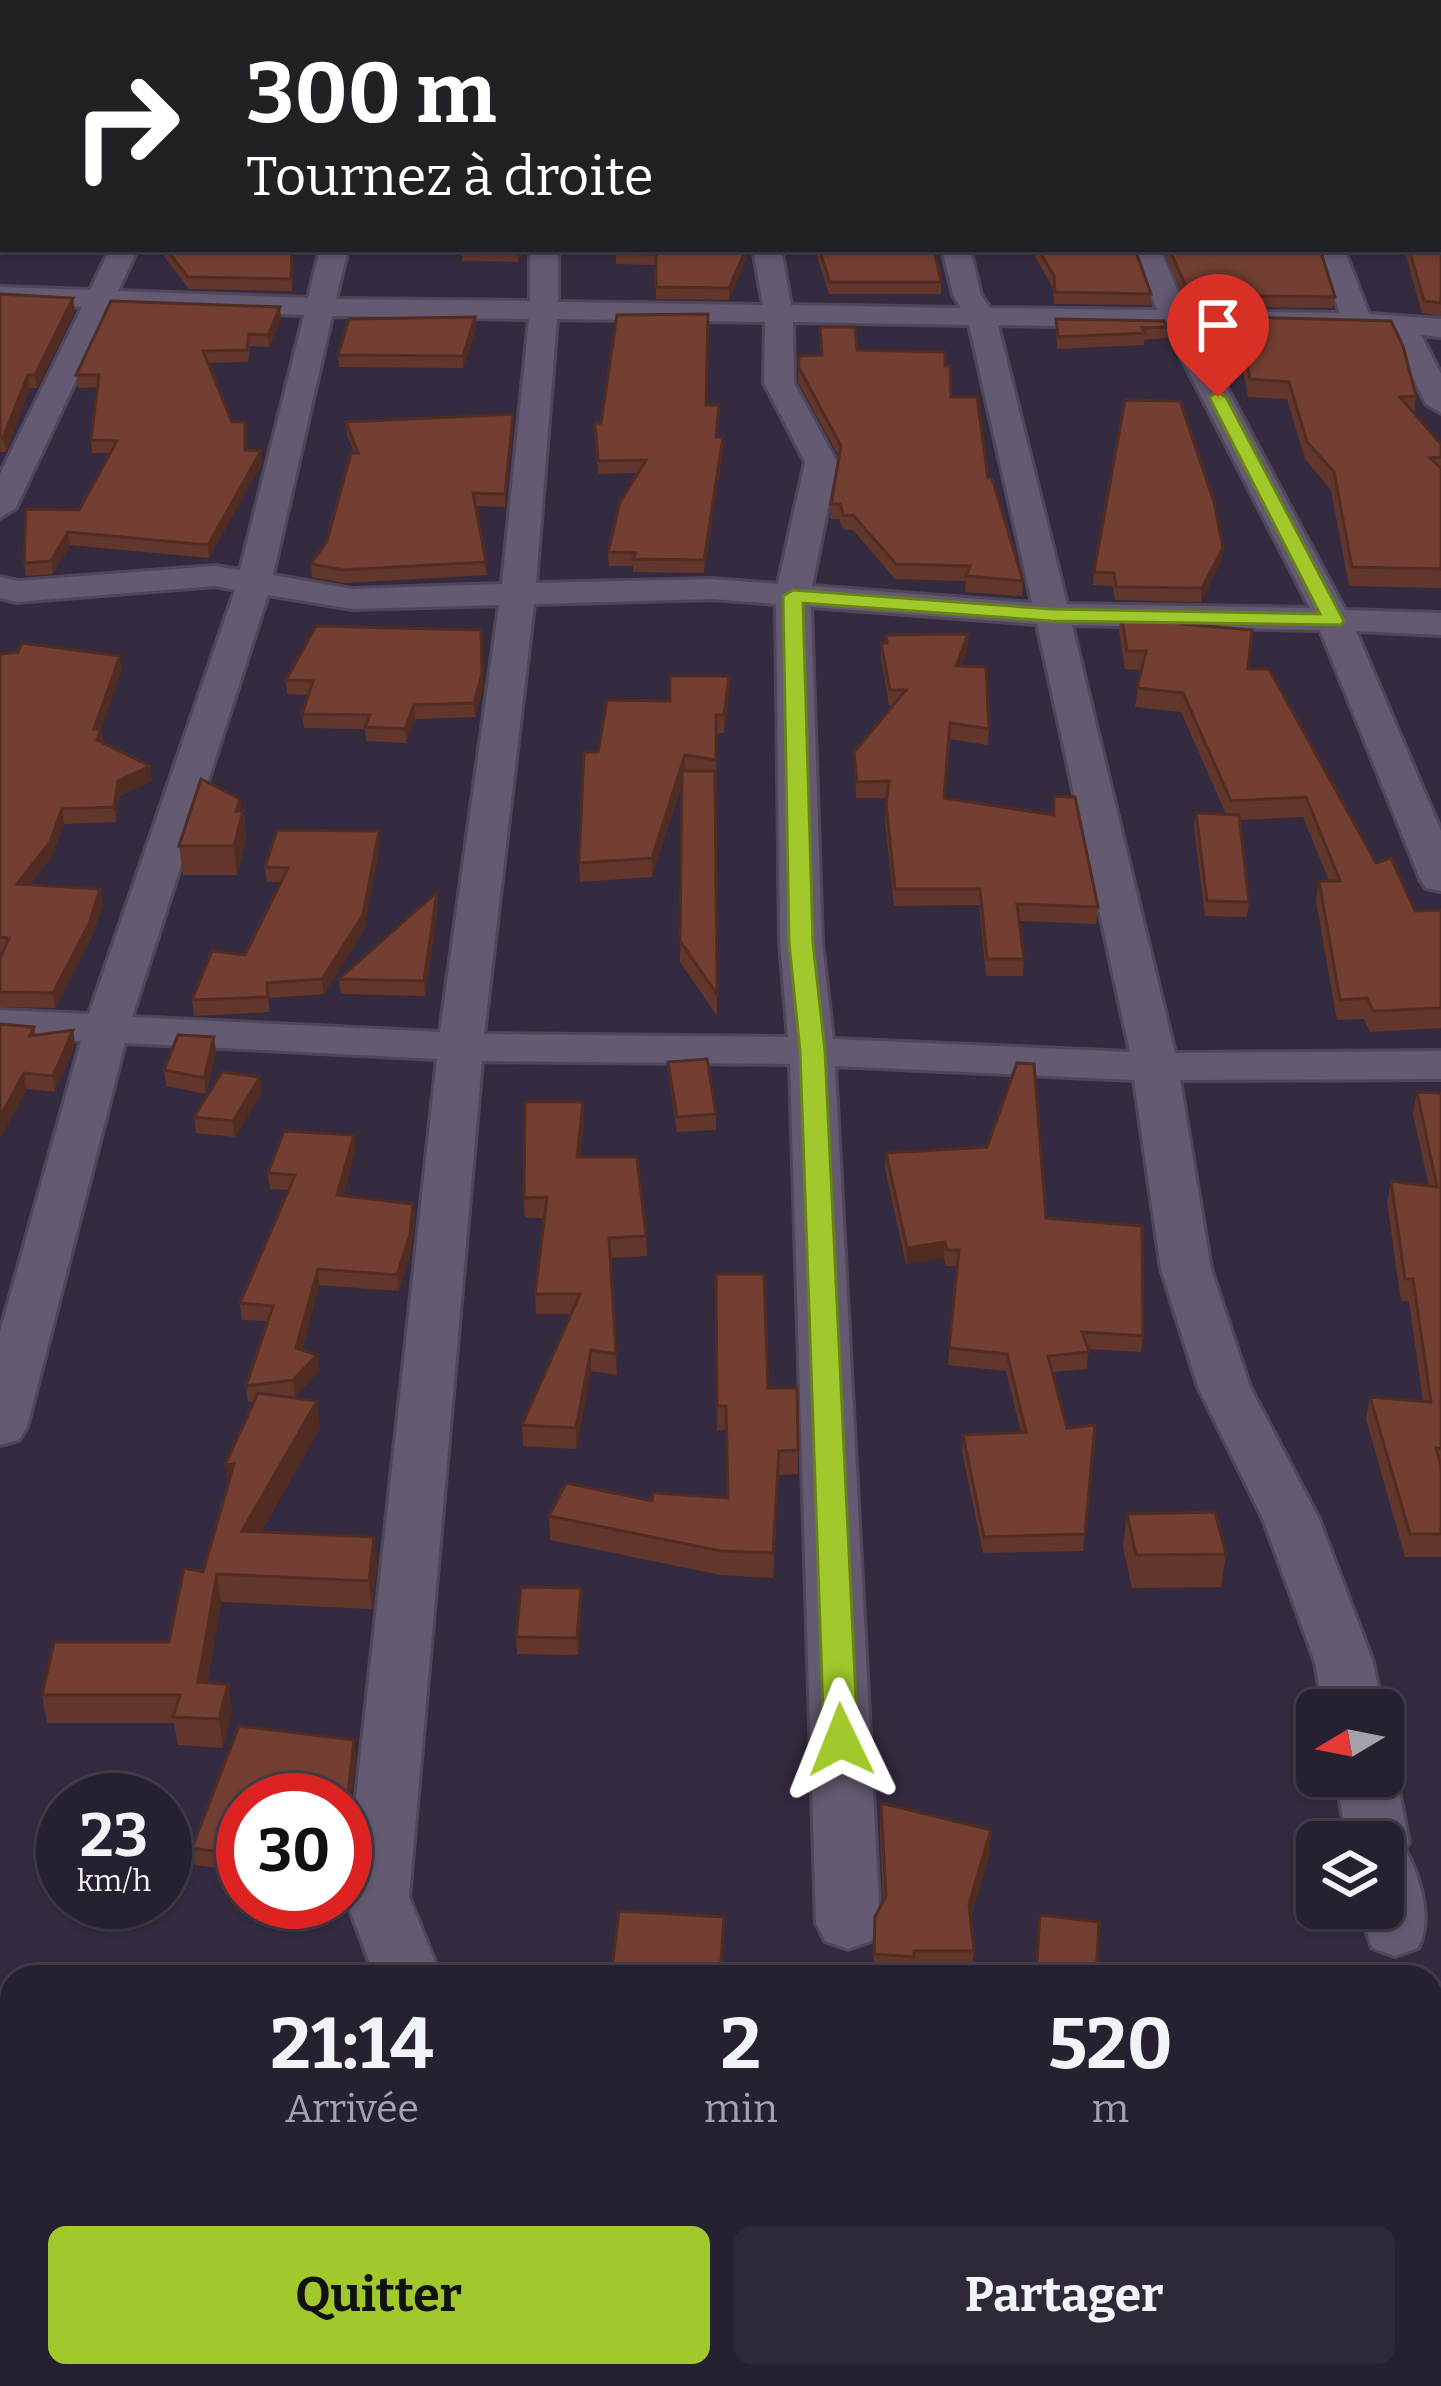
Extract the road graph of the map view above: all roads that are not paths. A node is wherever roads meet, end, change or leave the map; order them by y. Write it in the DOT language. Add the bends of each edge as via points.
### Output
graph roads {
  1 [pos="123,252"];
  2 [pos="333,252"];
  3 [pos="544,252"];
  4 [pos="768,252"];
  5 [pos="957,252"];
  6 [pos="1147,252"];
  7 [pos="1331,252"];
  8 [pos="0,295"];
  9 [pos="100,298"];
  10 [pos="322,307"];
  11 [pos="544,309"];
  12 [pos="779,315"];
  13 [pos="981,316"];
  14 [pos="1174,319"];
  15 [pos="1358,322"];
  16 [pos="1402,326"];
  17 [pos="1441,328"];
  18 [pos="1441,404"];
  19 [pos="0,508"];
  20 [pos="254,584"];
  21 [pos="0,587"];
  22 [pos="518,594"];
  23 [pos="793,596"];
  24 [pos="1051,615"];
  25 [pos="1334,621"];
  26 [pos="1441,624"];
  27 [pos="1441,879"];
  28 [pos="0,1023"];
  29 [pos="110,1030"];
  30 [pos="463,1048"];
  31 [pos="812,1051"];
  32 [pos="1441,1065"];
  33 [pos="1154,1067"];
  34 [pos="0,1427"];
  35 [pos="1349,1689"];
  36 [pos="848,1923"];
  37 [pos="403,1965"];
  1 -- 9 [label="street"];
  2 -- 10 [label="street"];
  3 -- 11 [label="street"];
  4 -- 12 [label="street"];
  5 -- 13 [label="street"];
  6 -- 14 [label="street"];
  7 -- 15 [label="street"];
  8 -- 9 [label="street"];
  9 -- 10 [label="street"];
  9 -- 19 [label="street"];
  10 -- 11 [label="street"];
  10 -- 20 [label="street"];
  11 -- 12 [label="street"];
  11 -- 22 [label="street"];
  12 -- 13 [label="street"];
  12 -- 23 [label="street" via="779,383 821,462"];
  13 -- 14 [label="street"];
  13 -- 24 [label="street"];
  14 -- 15 [label="street"];
  14 -- 25 [label="street"];
  15 -- 16 [label="street"];
  16 -- 17 [label="street"];
  16 -- 18 [label="street"];
  20 -- 21 [label="street" via="214,576"];
  20 -- 22 [label="street" via="352,599"];
  20 -- 29 [label="street" via="122,972"];
  22 -- 23 [label="street" via="712,589"];
  22 -- 30 [label="street"];
  23 -- 24 [label="street"];
  23 -- 31 [label="street" via="801,943"];
  24 -- 25 [label="street"];
  24 -- 33 [label="street"];
  25 -- 26 [label="street"];
  25 -- 27 [label="street"];
  28 -- 29 [label="street"];
  29 -- 30 [label="street"];
  29 -- 34 [label="street"];
  30 -- 31 [label="street"];
  30 -- 37 [label="street" via="377,1897"];
  31 -- 33 [label="street"];
  31 -- 36 [label="street"];
  32 -- 33 [label="street"];
  33 -- 35 [label="street" via="1186,1269 1224,1387 1291,1519"];
}
